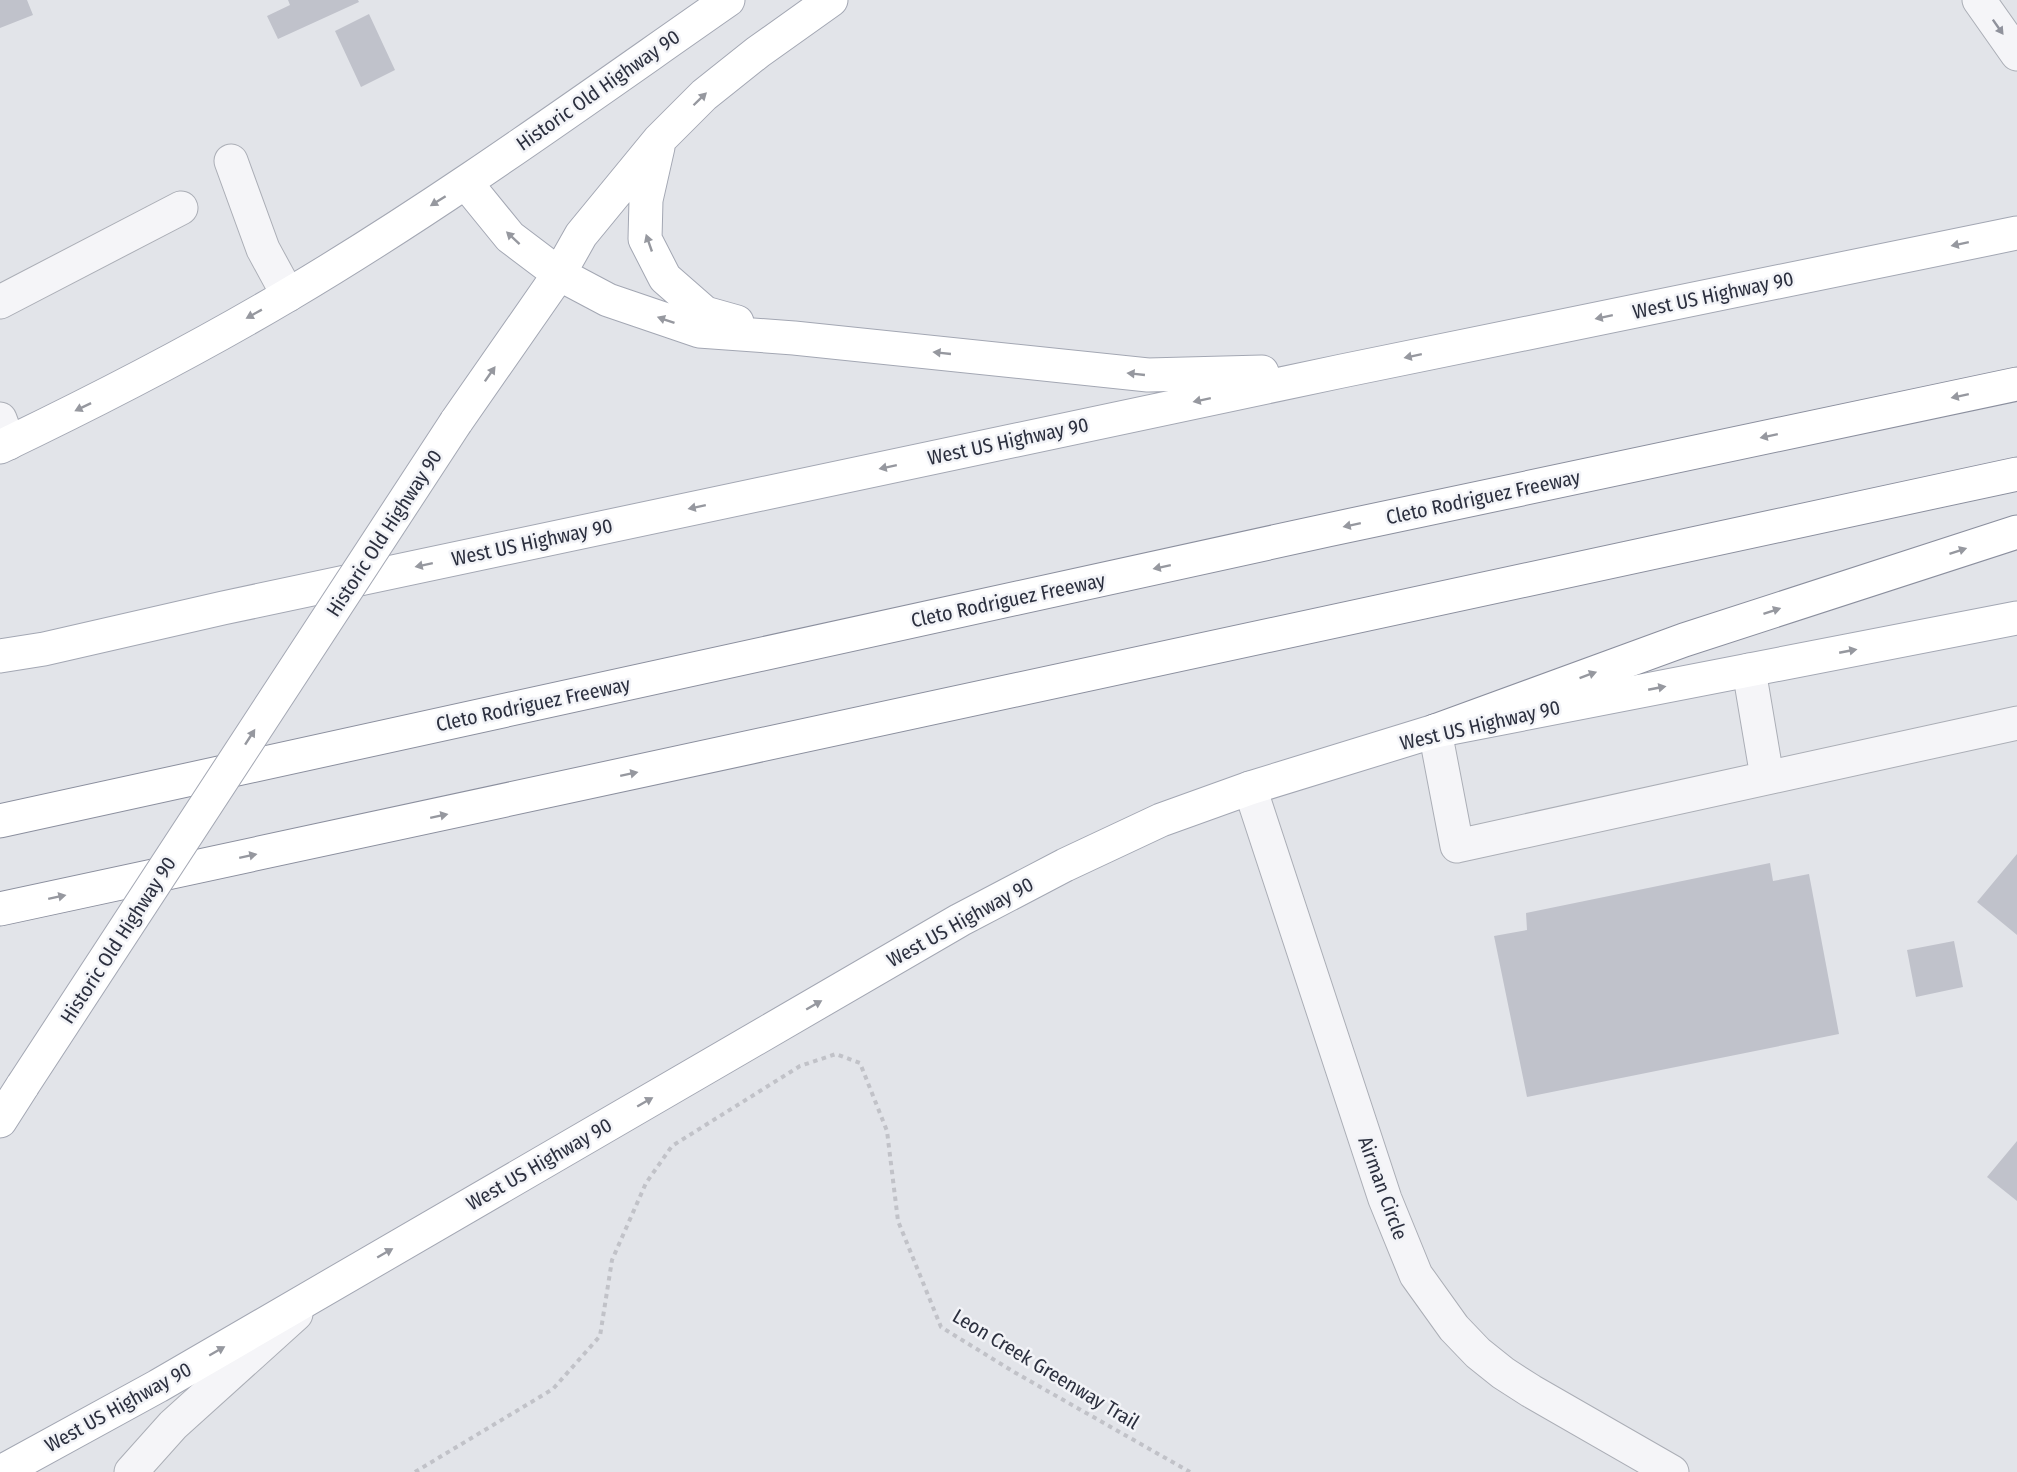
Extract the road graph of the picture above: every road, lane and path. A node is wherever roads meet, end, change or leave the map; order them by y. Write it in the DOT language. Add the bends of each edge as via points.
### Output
graph roads {
  1 [pos="728,0"];
  2 [pos="831,0"];
  3 [pos="1979,0"];
  4 [pos="2017,54"];
  5 [pos="659,140"];
  6 [pos="231,161"];
  7 [pos="466,183"];
  8 [pos="181,208"];
  9 [pos="2017,233"];
  10 [pos="559,274"];
  11 [pos="288,295"];
  12 [pos="0,302"];
  13 [pos="794,338"];
  14 [pos="1342,371"];
  15 [pos="2017,384"];
  16 [pos="3,436"];
  17 [pos="2017,474"];
  18 [pos="2017,532"];
  19 [pos="2017,618"];
  20 [pos="0,656"];
  21 [pos="1749,670"];
  22 [pos="2017,723"];
  23 [pos="1435,731"];
  24 [pos="1767,777"];
  25 [pos="1250,788"];
  26 [pos="0,821"];
  27 [pos="0,909"];
  28 [pos="0,1121"];
  29 [pos="324,1289"];
  30 [pos="1,1472"];
  31 [pos="131,1472"];
  32 [pos="415,1472"];
  33 [pos="1190,1472"];
  34 [pos="1672,1472"];
  1 -- 7 [label="main road, Historic Old Highway 90"];
  5 -- 2 [label="main road, Historic Old Highway 90, one-way" via="704,95"];
  3 -- 4 [label="street, one-way"];
  5 -- 10 [label="main road, Historic Old Highway 90" via="581,235"];
  13 -- 5 [label="main road, one-way" via="705,313 665,278 645,239 646,200"];
  6 -- 11 [label="street" via="263,249"];
  10 -- 7 [label="main road, one-way" via="510,237"];
  7 -- 11 [label="main road, Historic Old Highway 90, one-way"];
  8 -- 12 [label="street"];
  9 -- 14 [label="main road, West US Highway 90, one-way"];
  13 -- 10 [label="main road, one-way" via="699,331 608,300"];
  28 -- 10 [label="main road, Historic Old Highway 90, one-way, bridge" via="456,422"];
  11 -- 16 [label="main road, Historic Old Highway 90, one-way" via="104,397"];
  14 -- 13 [label="main road, one-way" via="1148,375"];
  14 -- 20 [label="main road, West US Highway 90, one-way"];
  15 -- 26 [label="main road, Cleto Rodriguez Freeway, one-way" via="1328,530"];
  27 -- 17 [label="main road, one-way"];
  23 -- 18 [label="main road, one-way" via="1684,640"];
  21 -- 19 [label="main road, West US Highway 90, one-way"];
  23 -- 21 [label="main road, West US Highway 90, one-way"];
  21 -- 24 [label="street"];
  22 -- 24 [label="street"];
  23 -- 24 [label="street" via="1457,846"];
  23 -- 25 [label="main road, West US Highway 90"];
  29 -- 25 [label="main road, West US Highway 90, one-way" via="960,920 1065,864 1150,825"];
  25 -- 34 [label="street, Airman Circle" via="1385,1200 1416,1275 1454,1328 1503,1373"];
  30 -- 29 [label="main road, West US Highway 90, one-way"];
  29 -- 31 [label="street" via="173,1425"];
  32 -- 33 [label="path, Leon Creek Greenway Trail" via="553,1389 600,1336 612,1260 646,1183 672,1146 800,1066 836,1054 860,1063 887,1131 898,1221 941,1327"];
}
